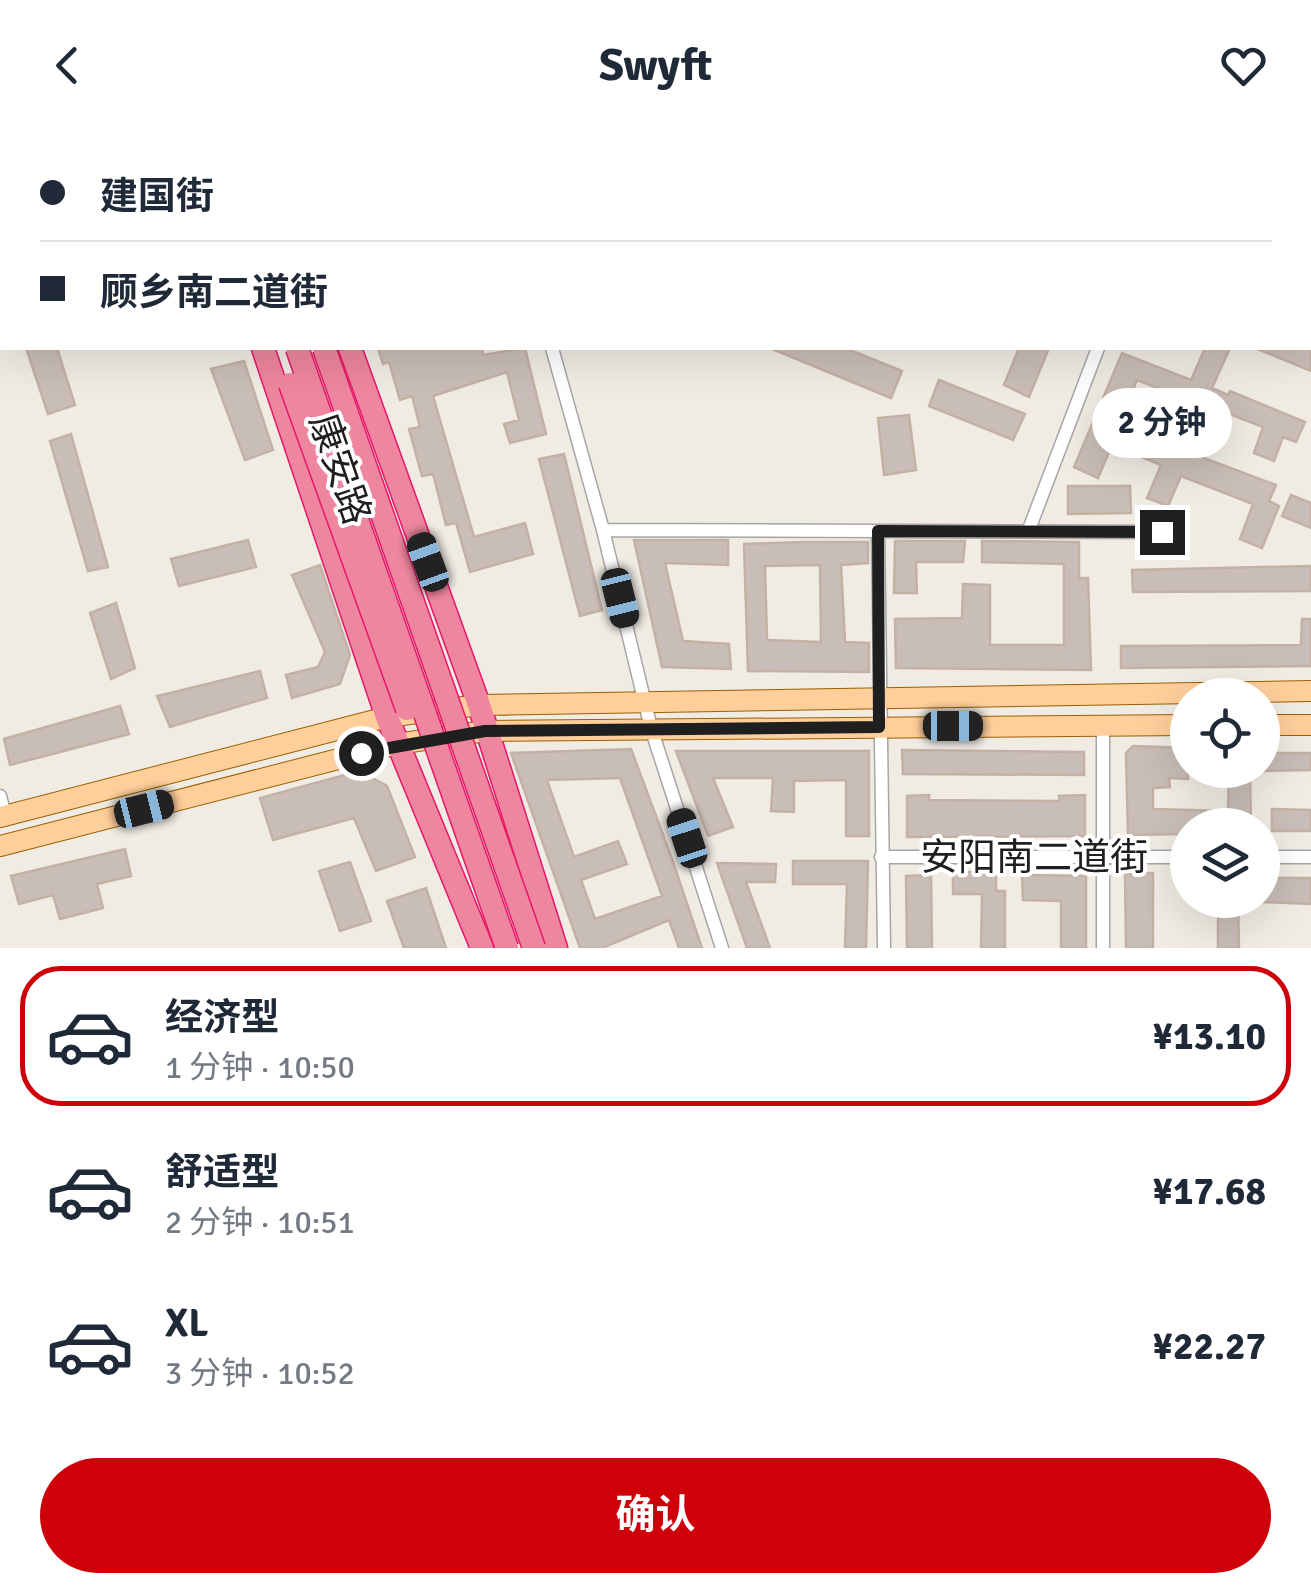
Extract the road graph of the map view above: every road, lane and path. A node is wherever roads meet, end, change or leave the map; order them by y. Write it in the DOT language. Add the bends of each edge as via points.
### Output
graph roads {
  1 [pos="263,350"];
  2 [pos="277,350"];
  3 [pos="298,350"];
  4 [pos="325,350"];
  5 [pos="339,350"];
  6 [pos="351,350"];
  7 [pos="553,350"];
  8 [pos="1097,350"];
  9 [pos="604,530"];
  10 [pos="878,531"];
  11 [pos="1028,532"];
  12 [pos="1162,532"];
  13 [pos="1311,692"];
  14 [pos="878,699"];
  15 [pos="645,702"];
  16 [pos="479,704"];
  17 [pos="386,717"];
  18 [pos="1280,725"];
  19 [pos="1311,725"];
  20 [pos="1102,726"];
  21 [pos="1170,726"];
  22 [pos="879,727"];
  23 [pos="651,728"];
  24 [pos="485,731"];
  25 [pos="397,744"];
  26 [pos="485,805"];
  27 [pos="2,810"];
  28 [pos="457,810"];
  29 [pos="0,846"];
  30 [pos="882,857"];
  31 [pos="1103,857"];
  32 [pos="1170,857"];
  33 [pos="1280,857"];
  34 [pos="1311,857"];
  35 [pos="482,948"];
  36 [pos="507,948"];
  37 [pos="534,948"];
  38 [pos="556,948"];
  39 [pos="722,948"];
  40 [pos="884,948"];
  41 [pos="1103,948"];
  1 -- 17 [label="highway, 康安路"];
  2 -- 28 [label="highway, 康安路, bridge" via="402,700"];
  3 -- 28 [label="highway, bridge"];
  4 -- 26 [label="highway, bridge"];
  5 -- 26 [label="highway, bridge" via="453,673"];
  6 -- 16 [label="highway"];
  7 -- 9 [label="street"];
  8 -- 11 [label="street"];
  9 -- 10 [label="street"];
  9 -- 15 [label="street"];
  10 -- 11 [label="street"];
  10 -- 14 [label="street"];
  11 -- 12 [label="street"];
  13 -- 14 [label="main road"];
  14 -- 15 [label="main road"];
  14 -- 22 [label="street"];
  15 -- 16 [label="main road"];
  15 -- 23 [label="street"];
  16 -- 17 [label="main road"];
  16 -- 24 [label="highway"];
  17 -- 25 [label="highway, 康安路"];
  17 -- 27 [label="main road"];
  18 -- 19 [label="main road"];
  20 -- 21 [label="main road"];
  20 -- 22 [label="main road"];
  20 -- 31 [label="street"];
  22 -- 23 [label="main road"];
  22 -- 30 [label="street"];
  23 -- 24 [label="main road"];
  23 -- 39 [label="street"];
  24 -- 25 [label="main road"];
  24 -- 38 [label="highway"];
  25 -- 29 [label="main road"];
  25 -- 35 [label="highway, 康安路"];
  26 -- 37 [label="highway, bridge"];
  28 -- 36 [label="highway, bridge"];
  30 -- 31 [label="street, 安阳南二道街"];
  30 -- 40 [label="street"];
  31 -- 32 [label="street, 安阳南二道街"];
  31 -- 41 [label="street"];
  33 -- 34 [label="street"];
}
